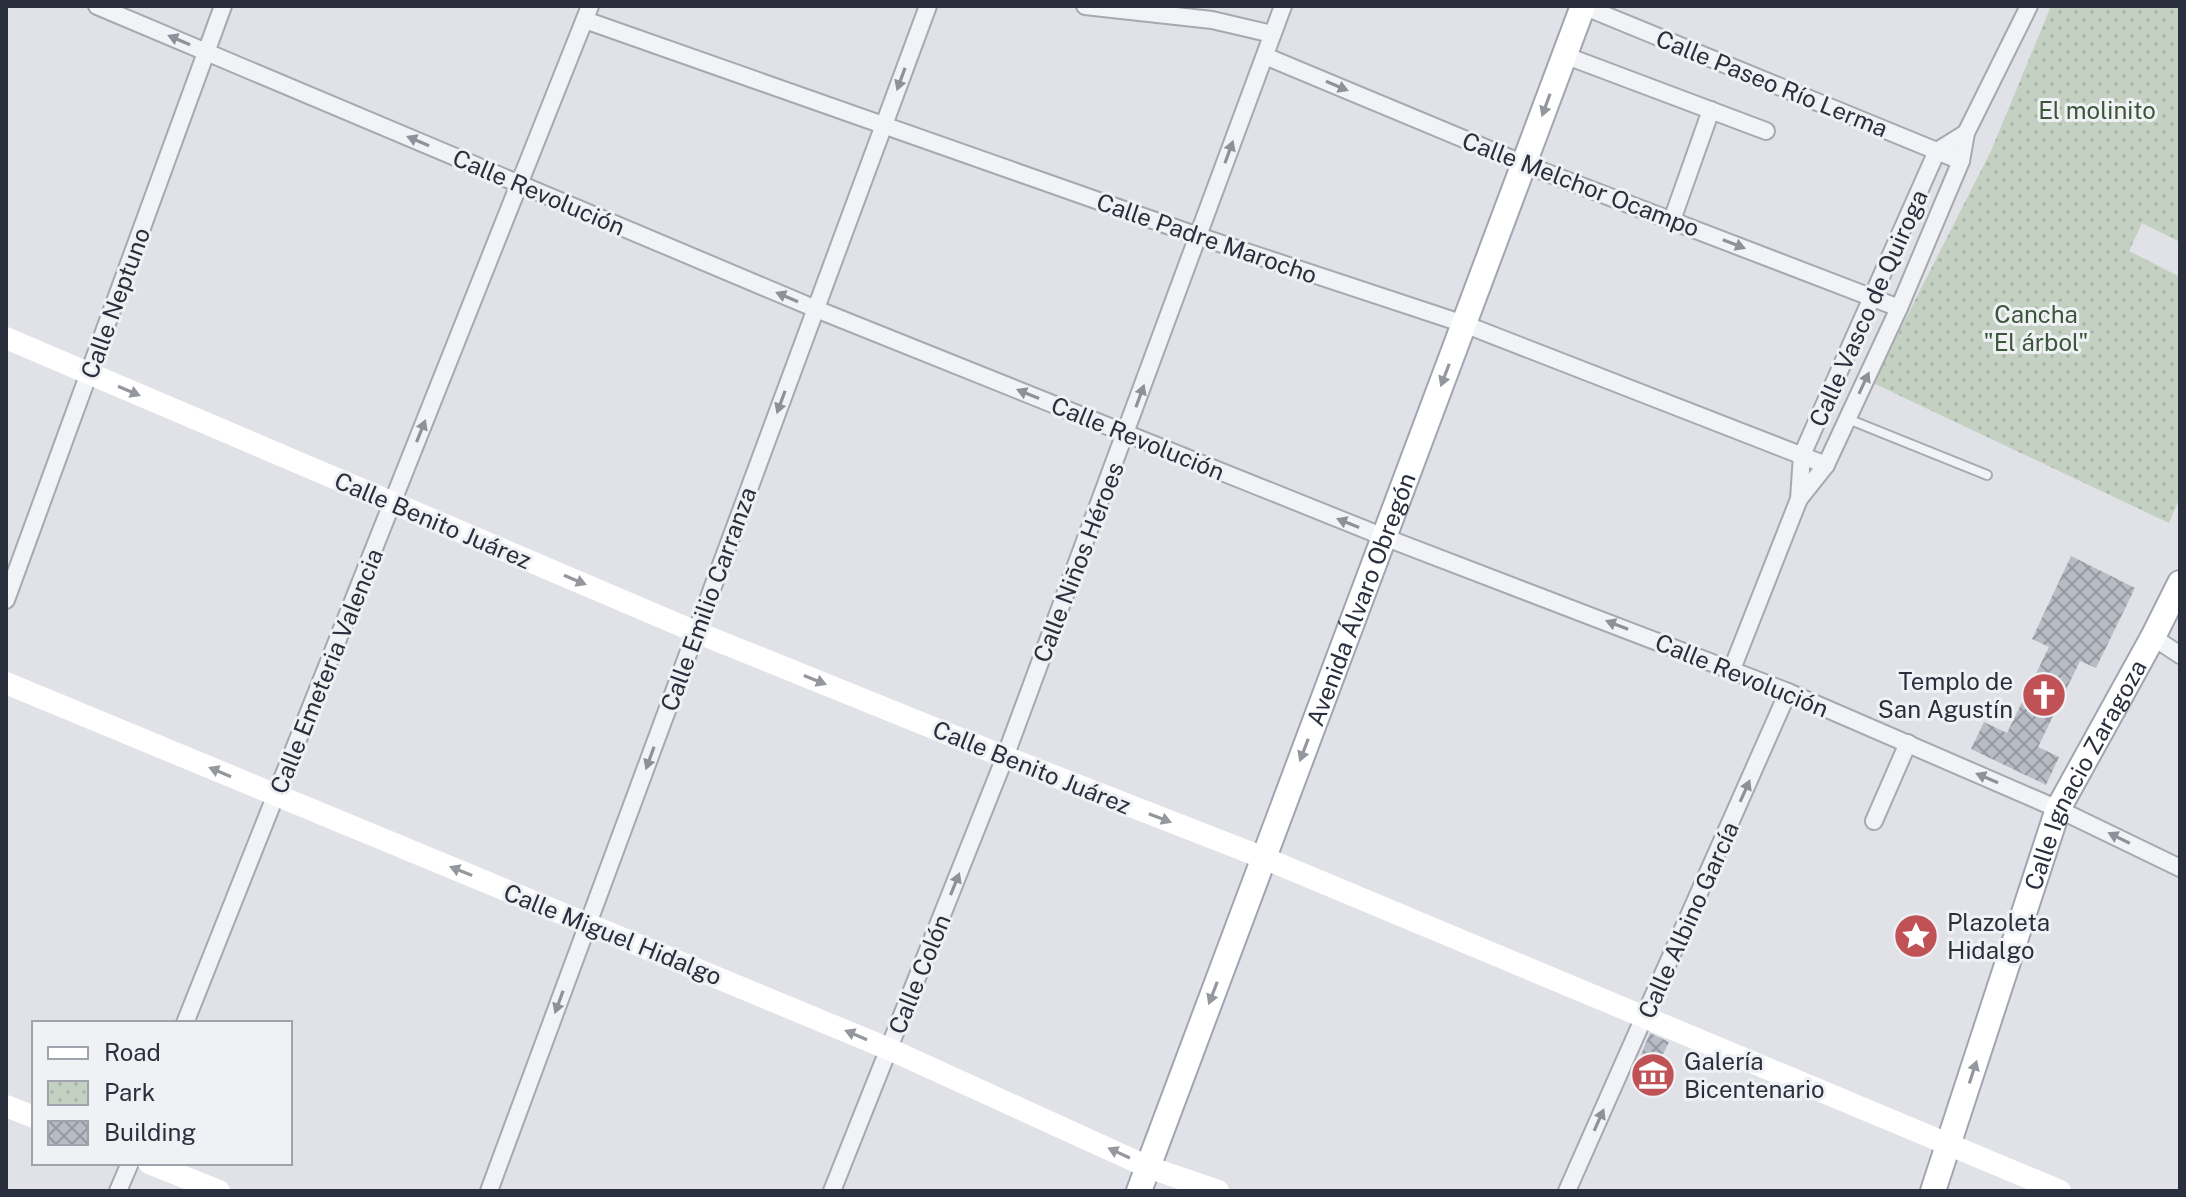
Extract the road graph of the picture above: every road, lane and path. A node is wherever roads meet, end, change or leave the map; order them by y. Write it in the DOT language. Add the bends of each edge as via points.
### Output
graph roads {
  1 [pos="97,6"];
  2 [pos="223,6"];
  3 [pos="928,6"];
  4 [pos="1085,6"];
  5 [pos="1283,6"];
  6 [pos="1583,6"];
  7 [pos="2029,6"];
  8 [pos="588,13"];
  9 [pos="1272,34"];
  10 [pos="208,53"];
  11 [pos="1564,55"];
  12 [pos="1265,56"];
  13 [pos="1711,110"];
  14 [pos="883,127"];
  15 [pos="1766,131"];
  16 [pos="1966,133"];
  17 [pos="1937,151"];
  18 [pos="1961,161"];
  19 [pos="1524,164"];
  20 [pos="520,184"];
  21 [pos="1672,220"];
  22 [pos="1198,236"];
  23 [pos="1872,298"];
  24 [pos="1899,308"];
  25 [pos="816,309"];
  26 [pos="1464,324"];
  27 [pos="6,338"];
  28 [pos="89,374"];
  29 [pos="1847,419"];
  30 [pos="1126,433"];
  31 [pos="1802,455"];
  32 [pos="1826,465"];
  33 [pos="1987,475"];
  34 [pos="1799,499"];
  35 [pos="392,503"];
  36 [pos="1384,537"];
  37 [pos="2180,583"];
  38 [pos="6,600"];
  39 [pos="696,632"];
  40 [pos="2153,637"];
  41 [pos="2180,655"];
  42 [pos="1732,669"];
  43 [pos="6,683"];
  44 [pos="1788,692"];
  45 [pos="1908,743"];
  46 [pos="1005,757"];
  47 [pos="276,795"];
  48 [pos="2058,809"];
  49 [pos="1874,821"];
  50 [pos="1264,858"];
  51 [pos="2180,868"];
  52 [pos="588,924"];
  53 [pos="1646,1016"];
  54 [pos="186,1021"];
  55 [pos="889,1049"];
  56 [pos="6,1106"];
  57 [pos="32,1116"];
  58 [pos="1949,1146"];
  59 [pos="129,1165"];
  60 [pos="154,1165"];
  61 [pos="1148,1167"];
  62 [pos="118,1191"];
  63 [pos="219,1191"];
  64 [pos="489,1191"];
  65 [pos="832,1191"];
  66 [pos="1139,1191"];
  67 [pos="1218,1191"];
  68 [pos="1567,1191"];
  69 [pos="1933,1191"];
  70 [pos="2060,1191"];
  10 -- 1 [label="street, Calle Revolución, one-way"];
  2 -- 10 [label="street, Calle Neptuno"];
  3 -- 14 [label="street, Calle Emilio Carranza, one-way"];
  4 -- 9 [label="street" via="1212,20"];
  5 -- 9 [label="street, Calle Niños Héroes"];
  6 -- 11 [label="main road, Avenida Álvaro Obregón"];
  6 -- 17 [label="street, Calle Paseo Río Lerma"];
  7 -- 16 [label="street, Calle Vasco de Quiroga"];
  8 -- 14 [label="street, Calle Padre Marocho"];
  8 -- 20 [label="street, Calle Emeteria Valencia"];
  9 -- 12 [label="street, Calle Niños Héroes"];
  20 -- 10 [label="street, Calle Revolución, one-way"];
  10 -- 28 [label="street, Calle Neptuno"];
  11 -- 13 [label="street"];
  11 -- 19 [label="main road, Avenida Álvaro Obregón, one-way"];
  12 -- 19 [label="street, Calle Melchor Ocampo, one-way"];
  22 -- 12 [label="street, Calle Niños Héroes, one-way"];
  13 -- 15 [label="street"];
  13 -- 21 [label="street"];
  14 -- 22 [label="street, Calle Padre Marocho"];
  14 -- 25 [label="street, Calle Emilio Carranza"];
  16 -- 17 [label="street"];
  16 -- 18 [label="street, Calle Vasco de Quiroga"];
  17 -- 18 [label="street, Calle Paseo Río Lerma"];
  17 -- 23 [label="street, Calle Vasco de Quiroga"];
  18 -- 24 [label="street, Calle Vasco de Quiroga"];
  19 -- 21 [label="street, Calle Melchor Ocampo"];
  19 -- 26 [label="main road, Avenida Álvaro Obregón"];
  25 -- 20 [label="street, Calle Revolución, one-way"];
  35 -- 20 [label="street, Calle Emeteria Valencia, one-way"];
  21 -- 23 [label="street, Calle Melchor Ocampo, one-way"];
  22 -- 26 [label="street, Calle Padre Marocho"];
  30 -- 22 [label="street, Calle Niños Héroes, one-way"];
  23 -- 24 [label="street, Calle Melchor Ocampo"];
  23 -- 31 [label="street, Calle Vasco de Quiroga"];
  29 -- 24 [label="street, Calle Vasco de Quiroga, one-way"];
  30 -- 25 [label="street, Calle Revolución, one-way"];
  25 -- 39 [label="street, Calle Emilio Carranza, one-way"];
  26 -- 31 [label="street, Calle Padre Marocho"];
  26 -- 36 [label="main road, Avenida Álvaro Obregón, one-way"];
  27 -- 28 [label="street, Calle Benito Juárez"];
  28 -- 35 [label="street, Calle Benito Juárez, one-way"];
  28 -- 38 [label="street, Calle Neptuno"];
  29 -- 32 [label="street, Calle Vasco de Quiroga"];
  29 -- 33 [label="lane"];
  36 -- 30 [label="street, Calle Revolución, one-way"];
  30 -- 46 [label="street, Calle Niños Héroes"];
  31 -- 32 [label="street, Calle Padre Marocho"];
  31 -- 34 [label="street, Calle Vasco de Quiroga"];
  32 -- 34 [label="street, Calle Vasco de Quiroga"];
  34 -- 42 [label="street, Calle Vasco de Quiroga"];
  35 -- 39 [label="street, Calle Benito Juárez, one-way"];
  35 -- 47 [label="street, Calle Emeteria Valencia"];
  42 -- 36 [label="street, Calle Revolución, one-way"];
  36 -- 50 [label="main road, Avenida Álvaro Obregón, one-way"];
  37 -- 40 [label="main road, Calle Ignacio Zaragoza"];
  39 -- 46 [label="street, Calle Benito Juárez, one-way"];
  39 -- 52 [label="street, Calle Emilio Carranza, one-way"];
  40 -- 41 [label="street"];
  40 -- 48 [label="main road, Calle Ignacio Zaragoza"];
  42 -- 44 [label="street, Calle Revolución"];
  47 -- 43 [label="street, Calle Miguel Hidalgo, one-way"];
  44 -- 45 [label="street, Calle Revolución"];
  53 -- 44 [label="street, Calle Albino García, one-way"];
  48 -- 45 [label="street, Calle Revolución, one-way"];
  45 -- 49 [label="street"];
  46 -- 50 [label="street, Calle Benito Juárez, one-way"];
  55 -- 46 [label="street, Calle Colón, one-way"];
  52 -- 47 [label="street, Calle Miguel Hidalgo, one-way"];
  47 -- 54 [label="street, Calle Emeteria Valencia"];
  51 -- 48 [label="street, Calle Revolución, one-way"];
  58 -- 48 [label="main road, Calle Ignacio Zaragoza, one-way"];
  50 -- 53 [label="street, Calle Benito Juárez"];
  50 -- 61 [label="main road, Avenida Álvaro Obregón, one-way"];
  55 -- 52 [label="street, Calle Miguel Hidalgo, one-way"];
  52 -- 64 [label="street, Calle Emilio Carranza, one-way"];
  53 -- 58 [label="street, Calle Benito Juárez"];
  68 -- 53 [label="street, Calle Albino García, one-way"];
  61 -- 55 [label="street, Calle Miguel Hidalgo, one-way"];
  55 -- 65 [label="street, Calle Colón"];
  56 -- 57 [label="street"];
  58 -- 69 [label="main road, Calle Ignacio Zaragoza"];
  58 -- 70 [label="street, Calle Benito Juárez"];
  59 -- 62 [label="street"];
  60 -- 63 [label="street"];
  61 -- 66 [label="main road, Avenida Álvaro Obregón"];
  61 -- 67 [label="street, Calle Miguel Hidalgo"];
}
